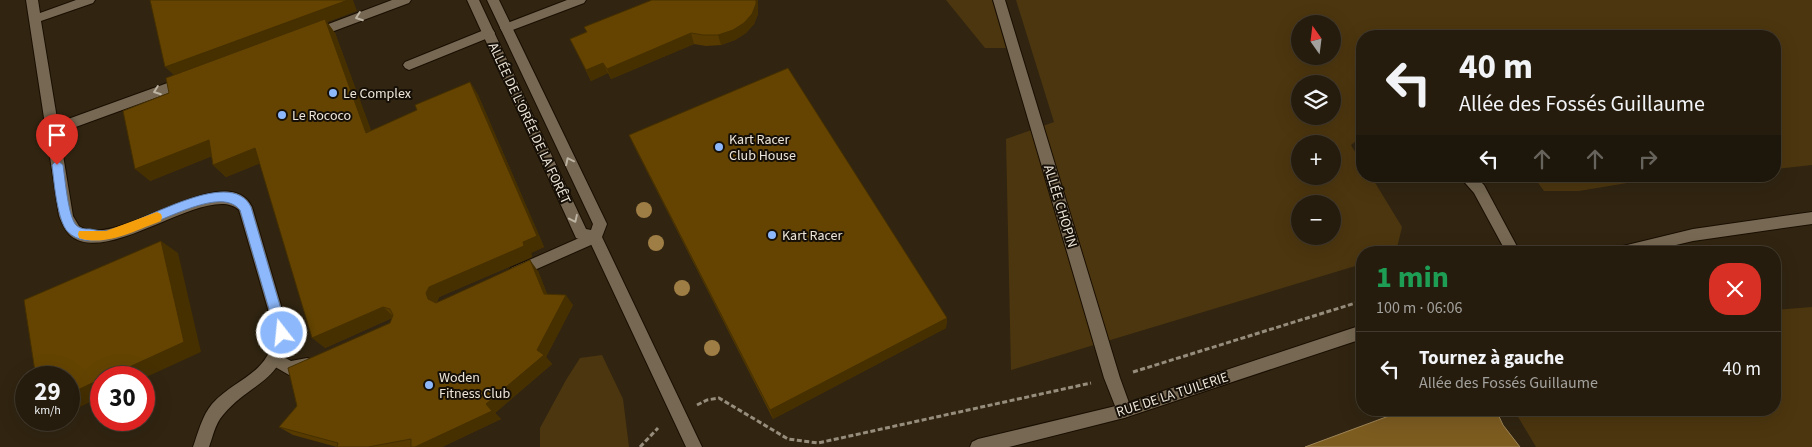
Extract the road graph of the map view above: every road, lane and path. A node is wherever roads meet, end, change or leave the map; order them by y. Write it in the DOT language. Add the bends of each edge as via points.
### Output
graph roads {
  1 [pos="32,0"];
  2 [pos="89,0"];
  3 [pos="405,0"];
  4 [pos="473,0"];
  5 [pos="493,0"];
  6 [pos="580,0"];
  7 [pos="999,0"];
  8 [pos="35,19"];
  9 [pos="506,28"];
  10 [pos="489,33"];
  11 [pos="304,37"];
  12 [pos="409,64"];
  13 [pos="194,78"];
  14 [pos="51,131"];
  15 [pos="1472,182"];
  16 [pos="1812,218"];
  17 [pos="595,237"];
  18 [pos="1510,246"];
  19 [pos="1648,246"];
  20 [pos="506,277"];
  21 [pos="1356,303"];
  22 [pos="1356,334"];
  23 [pos="275,359"];
  24 [pos="318,361"];
  25 [pos="1130,373"];
  26 [pos="1096,382"];
  27 [pos="696,406"];
  28 [pos="1124,411"];
  29 [pos="658,428"];
  30 [pos="201,447"];
  31 [pos="640,447"];
  32 [pos="694,447"];
  33 [pos="978,447"];
  1 -- 8 [label="street"];
  2 -- 8 [label="street"];
  3 -- 11 [label="lane, one-way"];
  4 -- 10 [label="street, ALLÉE DE L'ORÉE DE LA FORÊT"];
  5 -- 9 [label="street, ALLÉE DE L'ORÉE DE LA FORÊT"];
  6 -- 9 [label="street"];
  7 -- 28 [label="street, ALLÉE CHOPIN"];
  8 -- 14 [label="street"];
  17 -- 9 [label="street, ALLÉE DE L'ORÉE DE LA FORÊT, one-way" via="600,224"];
  10 -- 12 [label="street"];
  10 -- 17 [label="street, ALLÉE DE L'ORÉE DE LA FORÊT, one-way" via="581,234"];
  13 -- 14 [label="street, one-way"];
  14 -- 23 [label="street" via="66,216 70,227 78,233 106,236 204,199 222,196 240,201 245,207 282,333 282,345"];
  15 -- 18 [label="street"];
  16 -- 19 [label="street" via="1693,235"];
  17 -- 20 [label="street"];
  17 -- 32 [label="street, ALLÉE DE L'ORÉE DE LA FORÊT"];
  21 -- 25 [label="path"];
  22 -- 28 [label="street, RUE DE LA TUILERIE"];
  23 -- 24 [label="street" via="289,368"];
  23 -- 30 [label="street" via="264,374 221,406 211,418"];
  26 -- 27 [label="path" via="818,442 788,439 719,398"];
  28 -- 33 [label="street, RUE DE LA TUILERIE"];
  29 -- 31 [label="path"];
}
